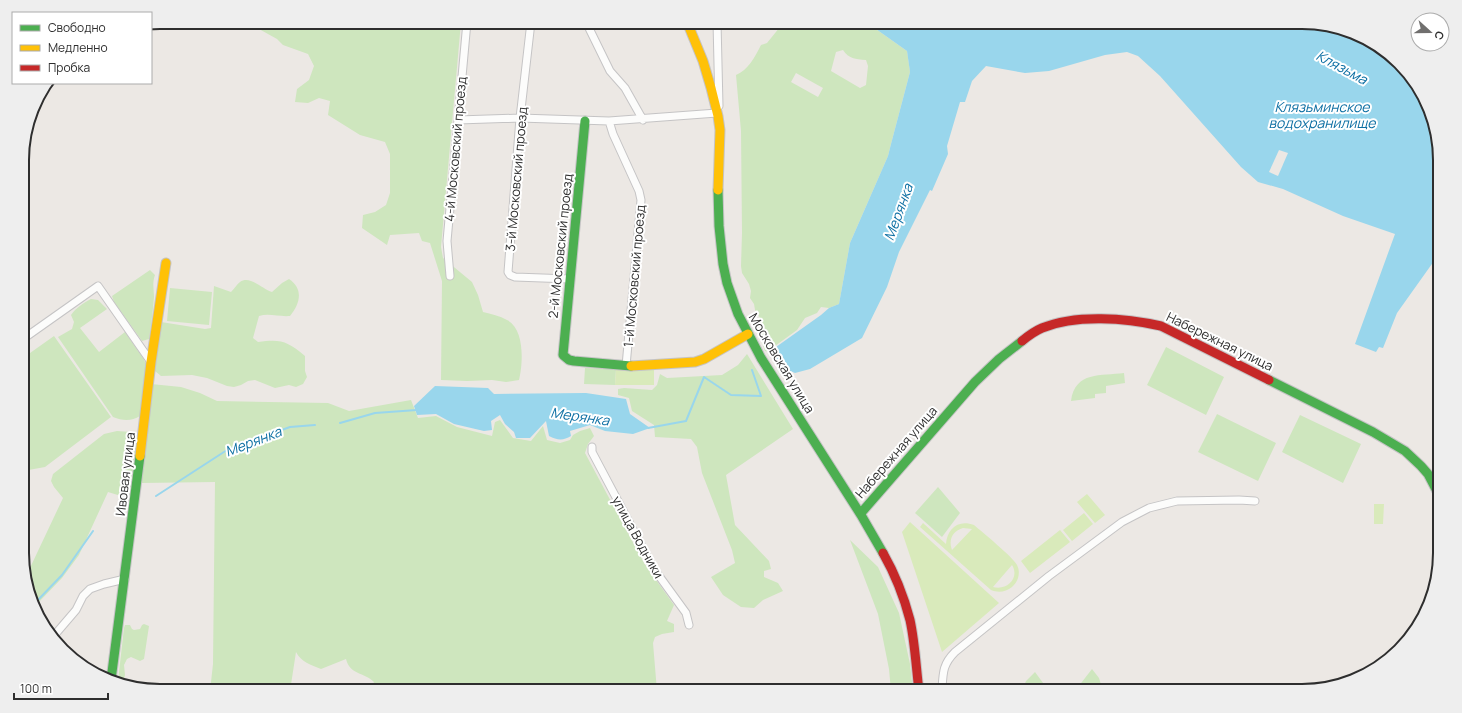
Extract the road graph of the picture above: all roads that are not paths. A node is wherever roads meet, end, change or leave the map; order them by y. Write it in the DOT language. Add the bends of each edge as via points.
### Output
graph roads {
  1 [pos="465,29"];
  2 [pos="530,29"];
  3 [pos="589,29"];
  4 [pos="690,29"];
  5 [pos="717,29"];
  6 [pos="717,113"];
  7 [pos="520,118"];
  8 [pos="458,120"];
  9 [pos="643,120"];
  10 [pos="585,121"];
  11 [pos="609,121"];
  12 [pos="720,130"];
  13 [pos="166,263"];
  14 [pos="450,276"];
  15 [pos="570,279"];
  16 [pos="748,334"];
  17 [pos="29,335"];
  18 [pos="150,362"];
  19 [pos="626,366"];
  20 [pos="592,447"];
  21 [pos="1433,485"];
  22 [pos="1255,501"];
  23 [pos="861,513"];
  24 [pos="125,579"];
  25 [pos="689,625"];
  26 [pos="57,633"];
  27 [pos="113,675"];
  28 [pos="918,684"];
  29 [pos="943,684"];
  1 -- 8 [label="street, 4-й Московский проезд"];
  2 -- 7 [label="street, 3-й Московский проезд"];
  3 -- 9 [label="street" via="610,71 624,88"];
  4 -- 6 [label="street" via="701,53"];
  5 -- 12 [label="street, Московская улица"];
  6 -- 9 [label="street"];
  6 -- 12 [label="street"];
  7 -- 8 [label="street"];
  7 -- 10 [label="street"];
  7 -- 15 [label="street, 3-й Московский проезд" via="508,272 514,277"];
  8 -- 14 [label="street, 4-й Московский проезд" via="447,241"];
  9 -- 11 [label="street"];
  10 -- 11 [label="street"];
  10 -- 15 [label="street, 2-й Московский проезд"];
  11 -- 19 [label="street, 1-й Московский проезд" via="641,200"];
  12 -- 16 [label="street, Московская улица" via="719,218 722,260 736,310"];
  13 -- 18 [label="street, Ивовая улица"];
  15 -- 19 [label="street, 2-й Московский проезд" via="562,354 569,360"];
  16 -- 19 [label="street" via="695,362"];
  16 -- 23 [label="street, Московская улица" via="765,365"];
  17 -- 18 [label="street" via="98,286"];
  18 -- 24 [label="street, Ивовая улица"];
  20 -- 25 [label="street, улица Водники" via="592,452 654,569 686,614"];
  21 -- 23 [label="street, Набережная улица" via="1421,464 1392,442 1161,326 1100,320 1066,322 1041,328 999,358 966,390"];
  22 -- 29 [label="street" via="1177,501 1149,508 1122,522 1049,576 955,652 947,660"];
  23 -- 28 [label="street, Московская улица" via="882,549 906,606"];
  24 -- 26 [label="street" via="90,589 82,596 76,610"];
  24 -- 27 [label="street, Ивовая улица"];
}
